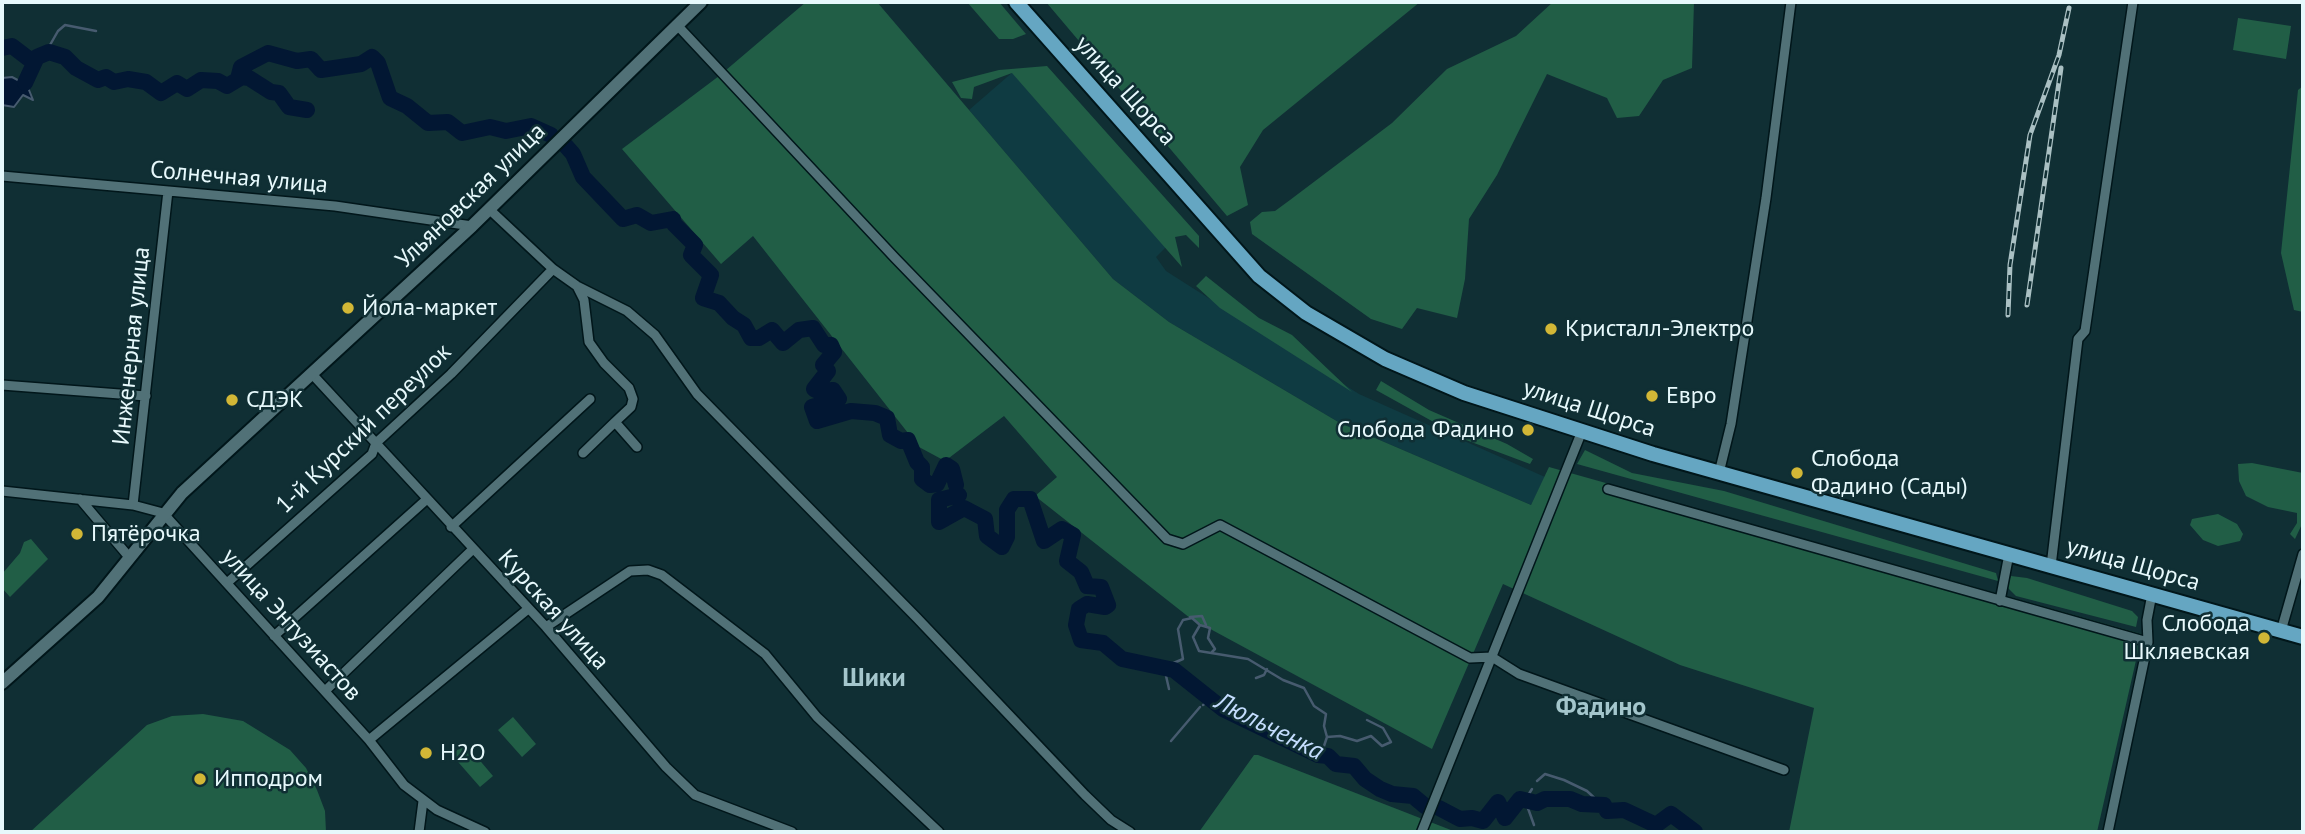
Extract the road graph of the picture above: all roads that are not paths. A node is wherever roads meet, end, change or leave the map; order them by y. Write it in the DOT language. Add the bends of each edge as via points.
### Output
graph roads {
  1 [pos="701,2"];
  2 [pos="1016,2"];
  3 [pos="1791,2"];
  4 [pos="2133,2"];
  5 [pos="678,26"];
  6 [pos="2,176"];
  7 [pos="168,191"];
  8 [pos="489,209"];
  9 [pos="472,226"];
  10 [pos="553,269"];
  11 [pos="577,286"];
  12 [pos="312,374"];
  13 [pos="2,385"];
  14 [pos="146,396"];
  15 [pos="590,399"];
  16 [pos="615,422"];
  17 [pos="1582,431"];
  18 [pos="376,443"];
  19 [pos="637,447"];
  20 [pos="583,453"];
  21 [pos="1719,472"];
  22 [pos="1608,489"];
  23 [pos="2,491"];
  24 [pos="80,499"];
  25 [pos="426,500"];
  26 [pos="133,505"];
  27 [pos="163,513"];
  28 [pos="450,527"];
  29 [pos="472,550"];
  30 [pos="2009,554"];
  31 [pos="2303,554"];
  32 [pos="129,557"];
  33 [pos="2051,566"];
  34 [pos="227,583"];
  35 [pos="2152,594"];
  36 [pos="2000,601"];
  37 [pos="528,609"];
  38 [pos="546,627"];
  39 [pos="2281,631"];
  40 [pos="274,636"];
  41 [pos="2303,637"];
  42 [pos="2148,642"];
  43 [pos="1492,657"];
  44 [pos="2,683"];
  45 [pos="325,691"];
  46 [pos="369,740"];
  47 [pos="1784,770"];
  48 [pos="423,801"];
  49 [pos="1422,831"];
  50 [pos="419,832"];
  51 [pos="485,832"];
  52 [pos="792,832"];
  53 [pos="939,832"];
  54 [pos="1130,832"];
  55 [pos="2108,832"];
  1 -- 5 [label="main road, Ульяновская улица"];
  2 -- 17 [label="main road, улица Щорса" via="1259,276 1306,313 1385,359 1464,393"];
  3 -- 21 [label="street" via="1765,210 1731,424"];
  4 -- 33 [label="street" via="2085,331 2078,339"];
  5 -- 8 [label="main road, Ульяновская улица"];
  5 -- 43 [label="street" via="1167,540 1183,544 1220,525 1471,658"];
  6 -- 7 [label="street, Солнечная улица"];
  7 -- 9 [label="street, Солнечная улица" via="399,213"];
  7 -- 14 [label="street, Инженерная улица"];
  8 -- 9 [label="main road, Ульяновская улица"];
  8 -- 10 [label="street"];
  9 -- 12 [label="main road, Ульяновская улица"];
  10 -- 11 [label="street"];
  10 -- 18 [label="street, 1-й Курский переулок"];
  11 -- 16 [label="street" via="584,300 589,342 629,388 633,399"];
  11 -- 54 [label="street" via="627,311 655,335 697,394 1085,795"];
  12 -- 18 [label="street, Курская улица"];
  12 -- 27 [label="main road, Ульяновская улица"];
  13 -- 14 [label="street"];
  14 -- 26 [label="street, Инженерная улица"];
  15 -- 28 [label="street"];
  16 -- 19 [label="street"];
  16 -- 20 [label="street"];
  17 -- 21 [label="main road, улица Щорса"];
  17 -- 43 [label="street"];
  18 -- 25 [label="street, Курская улица"];
  18 -- 34 [label="street, 1-й Курский переулок" via="372,454 345,480"];
  21 -- 30 [label="main road, улица Щорса"];
  22 -- 36 [label="street"];
  23 -- 24 [label="street"];
  24 -- 26 [label="street"];
  24 -- 32 [label="street"];
  25 -- 28 [label="street, Курская улица"];
  25 -- 40 [label="street"];
  26 -- 27 [label="street"];
  27 -- 32 [label="main road, Ульяновская улица"];
  27 -- 34 [label="street, улица Энтузиастов"];
  28 -- 29 [label="street, Курская улица"];
  29 -- 37 [label="street, Курская улица"];
  29 -- 45 [label="street"];
  30 -- 33 [label="main road, улица Щорса"];
  30 -- 36 [label="street"];
  31 -- 39 [label="street"];
  32 -- 44 [label="main road, Ульяновская улица" via="98,597"];
  33 -- 35 [label="main road, улица Щорса"];
  34 -- 40 [label="street, улица Энтузиастов"];
  35 -- 39 [label="main road, улица Щорса"];
  35 -- 42 [label="street"];
  36 -- 42 [label="street"];
  37 -- 38 [label="street, Курская улица"];
  37 -- 46 [label="street"];
  38 -- 52 [label="street, Курская улица" via="666,768 695,795"];
  38 -- 53 [label="street" via="630,570 662,575 765,654 817,718"];
  39 -- 41 [label="main road, улица Щорса"];
  40 -- 45 [label="street, улица Энтузиастов"];
  42 -- 55 [label="street"];
  43 -- 47 [label="street" via="1518,674"];
  43 -- 49 [label="street"];
  45 -- 46 [label="street, улица Энтузиастов"];
  46 -- 48 [label="street, улица Энтузиастов" via="404,785"];
  48 -- 50 [label="street"];
  48 -- 51 [label="street, улица Энтузиастов"];
}
